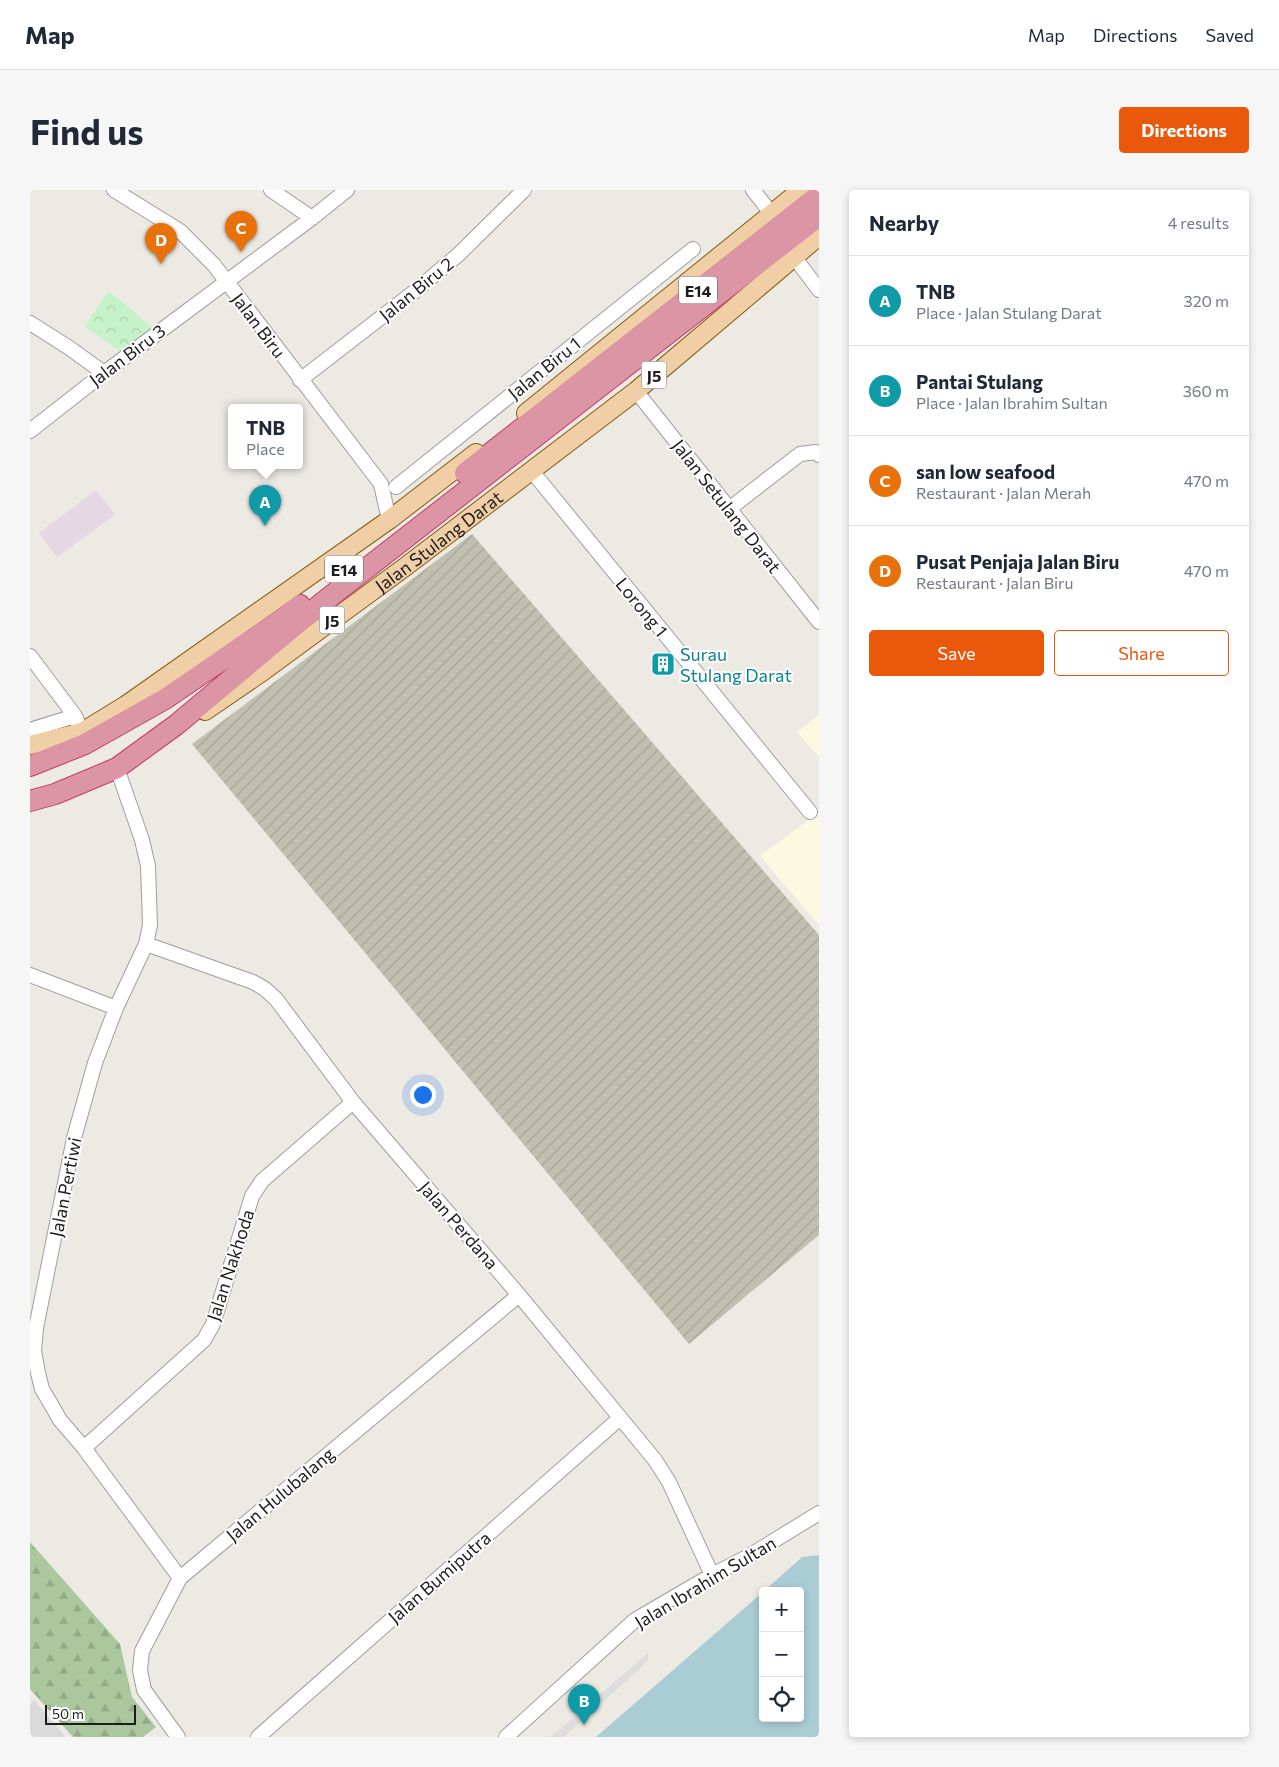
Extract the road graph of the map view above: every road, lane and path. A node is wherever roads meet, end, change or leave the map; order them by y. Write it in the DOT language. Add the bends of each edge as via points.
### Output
graph roads {
  1 [pos="114,190"];
  2 [pos="271,190"];
  3 [pos="347,190"];
  4 [pos="524,190"];
  5 [pos="753,190"];
  6 [pos="801,190"];
  7 [pos="819,195"];
  8 [pos="771,213"];
  9 [pos="819,216"];
  10 [pos="312,218"];
  11 [pos="819,236"];
  12 [pos="693,249"];
  13 [pos="795,258"];
  14 [pos="226,282"];
  15 [pos="819,290"];
  16 [pos="30,323"];
  17 [pos="104,373"];
  18 [pos="300,380"];
  19 [pos="636,391"];
  20 [pos="30,431"];
  21 [pos="819,455"];
  22 [pos="531,470"];
  23 [pos="381,484"];
  24 [pos="396,487"];
  25 [pos="421,495"];
  26 [pos="729,509"];
  27 [pos="390,520"];
  28 [pos="819,622"];
  29 [pos="30,656"];
  30 [pos="75,716"];
  31 [pos="176,725"];
  32 [pos="30,730"];
  33 [pos="82,732"];
  34 [pos="30,745"];
  35 [pos="30,766"];
  36 [pos="117,768"];
  37 [pos="30,801"];
  38 [pos="810,812"];
  39 [pos="146,944"];
  40 [pos="30,975"];
  41 [pos="116,1008"];
  42 [pos="353,1102"];
  43 [pos="518,1294"];
  44 [pos="620,1418"];
  45 [pos="84,1448"];
  46 [pos="819,1513"];
  47 [pos="712,1575"];
  48 [pos="180,1578"];
  49 [pos="178,1737"];
  50 [pos="258,1737"];
  51 [pos="506,1737"];
  1 -- 14 [label="street, Jalan Biru" via="180,231"];
  2 -- 10 [label="street"];
  3 -- 10 [label="street, Jalan Biru 3"];
  4 -- 18 [label="street, Jalan Biru 2" via="458,255"];
  5 -- 8 [label="street"];
  6 -- 8 [label="main road"];
  7 -- 35 [label="highway, E14" via="285,617 165,699 84,744"];
  8 -- 25 [label="main road"];
  9 -- 31 [label="highway, E14" via="322,603"];
  10 -- 14 [label="street, Jalan Biru 3"];
  11 -- 13 [label="main road, Jalan Stulang Darat / J5"];
  12 -- 24 [label="street, Jalan Biru 1"];
  13 -- 15 [label="street"];
  13 -- 19 [label="main road, Jalan Stulang Darat / J5"];
  14 -- 17 [label="street, Jalan Biru 3"];
  14 -- 18 [label="street, Jalan Biru"];
  16 -- 17 [label="street"];
  17 -- 20 [label="street, Jalan Biru 3"];
  18 -- 23 [label="street, Jalan Biru"];
  19 -- 22 [label="main road, Jalan Stulang Darat / J5"];
  19 -- 26 [label="street, Jalan Setulang Darat"];
  21 -- 26 [label="street" via="816,452 800,454"];
  22 -- 31 [label="main road, Jalan Stulang Darat / J5" via="262,672 201,714"];
  22 -- 38 [label="street, Lorong 1"];
  23 -- 24 [label="street"];
  23 -- 27 [label="street, Jalan Biru"];
  24 -- 25 [label="street"];
  25 -- 27 [label="main road"];
  26 -- 28 [label="street, Jalan Setulang Darat"];
  27 -- 33 [label="main road" via="175,673"];
  29 -- 30 [label="street"];
  30 -- 32 [label="street"];
  30 -- 33 [label="street"];
  31 -- 36 [label="highway, Jalan Stulang Darat / E14"];
  33 -- 34 [label="main road"];
  36 -- 37 [label="highway, Jalan Stulang Darat / E14"];
  36 -- 39 [label="street, Jalan Pertiwi" via="148,866 150,925"];
  39 -- 41 [label="street, Jalan Pertiwi"];
  39 -- 42 [label="street, Jalan Perdana" via="265,989 276,999"];
  40 -- 41 [label="street"];
  41 -- 45 [label="street, Jalan Pertiwi" via="95,1063 74,1138 34,1352 42,1389 60,1420"];
  42 -- 43 [label="street, Jalan Perdana"];
  42 -- 45 [label="street, Jalan Nakhoda" via="262,1181 252,1196 213,1324 204,1340"];
  43 -- 44 [label="street, Jalan Perdana"];
  43 -- 48 [label="street, Jalan Hulubalang"];
  44 -- 47 [label="street, Jalan Perdana" via="669,1482"];
  44 -- 50 [label="street, Jalan Bumiputra"];
  45 -- 48 [label="street, Jalan Pertiwi"];
  46 -- 47 [label="street, Jalan Ibrahim Sultan"];
  47 -- 51 [label="street, Jalan Ibrahim Sultan" via="635,1620"];
  48 -- 49 [label="street, Jalan Hulubalang" via="142,1651 140,1670 144,1690"];
}
